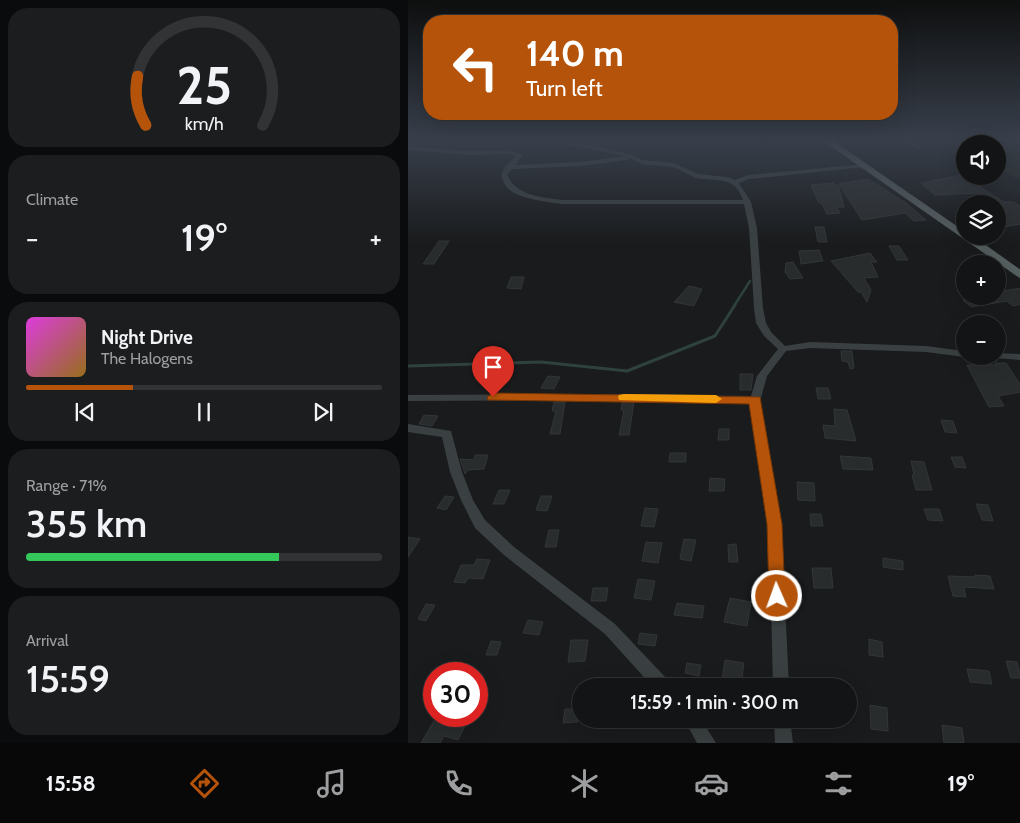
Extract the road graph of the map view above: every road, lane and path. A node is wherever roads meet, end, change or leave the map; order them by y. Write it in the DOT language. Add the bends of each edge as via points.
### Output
graph roads {
  1 [pos="504,175"];
  2 [pos="694,175"];
  3 [pos="770,175"];
  4 [pos="878,175"];
  5 [pos="735,182"];
  6 [pos="748,202"];
  7 [pos="956,230"];
  8 [pos="977,245"];
  9 [pos="1020,276"];
  10 [pos="783,350"];
  11 [pos="956,353"];
  12 [pos="1006,356"];
  13 [pos="1020,357"];
  14 [pos="408,398"];
  15 [pos="756,400"];
  16 [pos="408,428"];
  17 [pos="655,678"];
  18 [pos="781,678"];
  19 [pos="697,728"];
  20 [pos="783,728"];
  21 [pos="706,743"];
  22 [pos="784,743"];
  1 -- 6 [label="street" via="514,190 562,202"];
  2 -- 5 [label="street"];
  3 -- 5 [label="street"];
  4 -- 7 [label="main road"];
  5 -- 6 [label="street" via="742,188"];
  6 -- 10 [label="street" via="761,324"];
  8 -- 9 [label="main road"];
  10 -- 11 [label="street" via="810,345"];
  10 -- 15 [label="street" via="762,376"];
  12 -- 13 [label="street"];
  14 -- 15 [label="street"];
  15 -- 18 [label="street" via="754,405 775,524"];
  16 -- 17 [label="street" via="448,434 456,472 480,524 509,551 610,629"];
  19 -- 21 [label="street"];
  20 -- 22 [label="street"];
}
